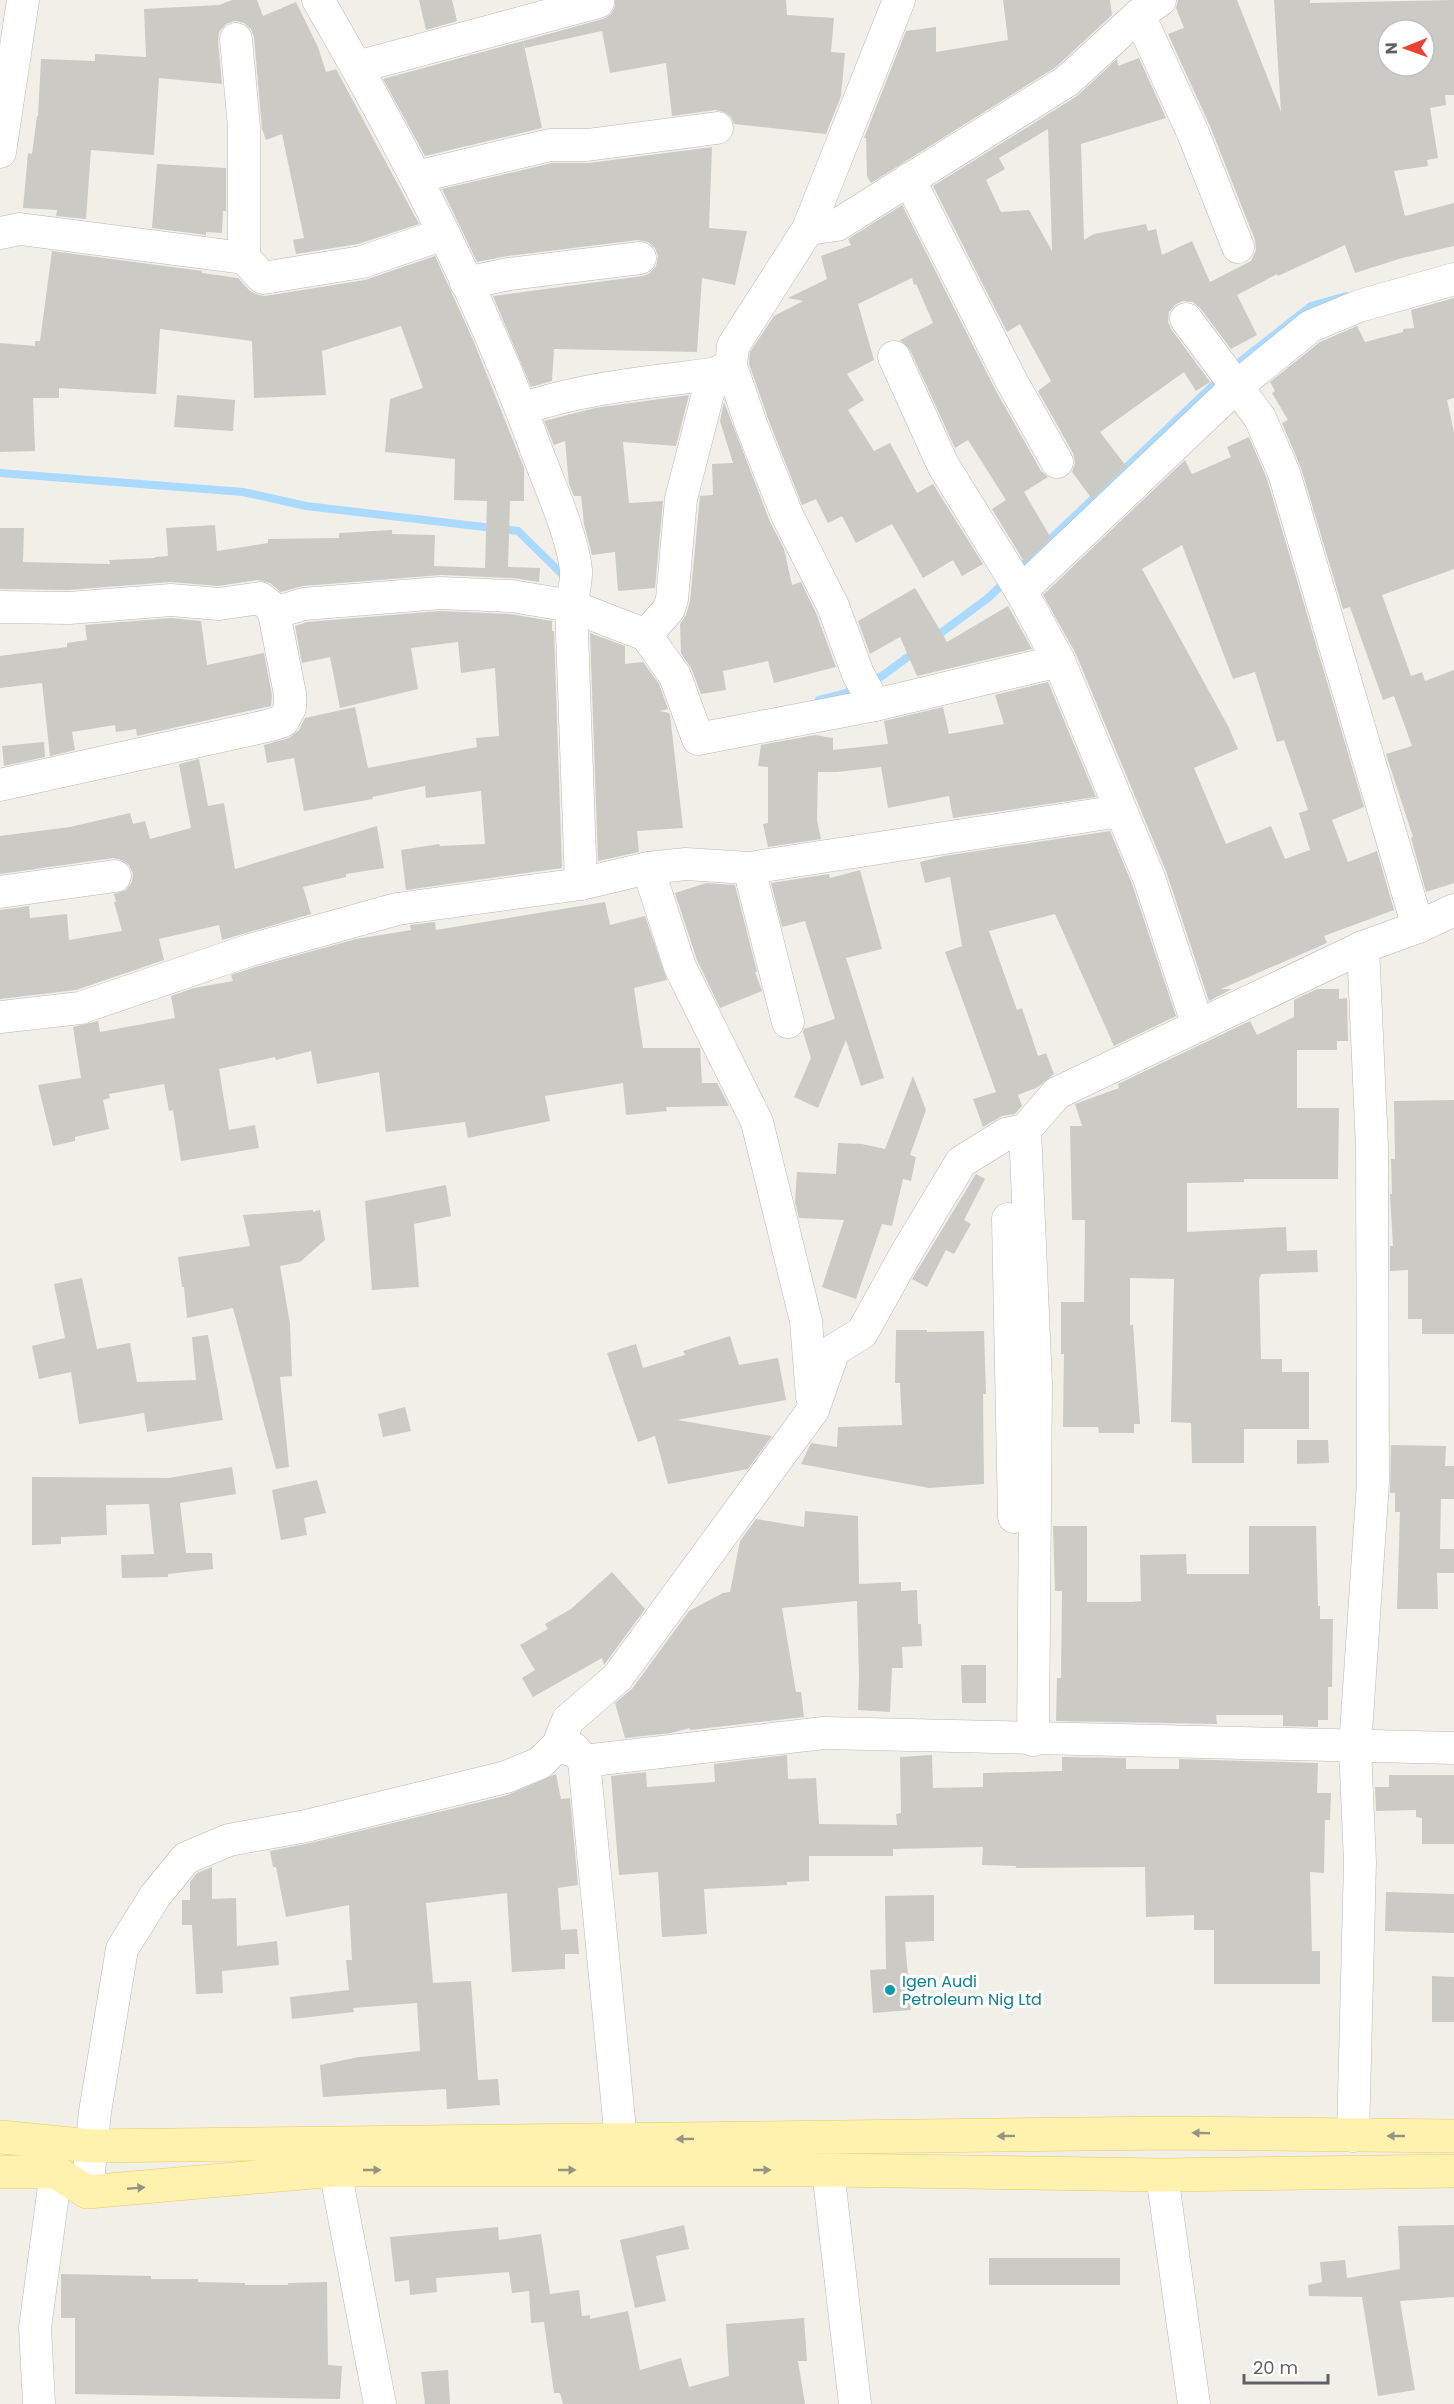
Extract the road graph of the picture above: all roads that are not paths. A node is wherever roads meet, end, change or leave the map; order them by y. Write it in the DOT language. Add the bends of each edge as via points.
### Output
graph roads {
  1 [pos="23,0"];
  2 [pos="318,0"];
  3 [pos="899,0"];
  4 [pos="597,2"];
  5 [pos="1150,7"];
  6 [pos="236,39"];
  7 [pos="357,67"];
  8 [pos="717,128"];
  9 [pos="0,152"];
  10 [pos="416,177"];
  11 [pos="909,179"];
  12 [pos="808,229"];
  13 [pos="0,233"];
  14 [pos="444,234"];
  15 [pos="1238,247"];
  16 [pos="244,258"];
  17 [pos="640,258"];
  18 [pos="1454,279"];
  19 [pos="466,283"];
  20 [pos="1186,319"];
  21 [pos="894,357"];
  22 [pos="722,370"];
  23 [pos="1236,387"];
  24 [pos="521,410"];
  25 [pos="1057,462"];
  26 [pos="1013,580"];
  27 [pos="571,606"];
  28 [pos="0,607"];
  29 [pos="274,613"];
  30 [pos="646,635"];
  31 [pos="1059,661"];
  32 [pos="868,691"];
  33 [pos="0,785"];
  34 [pos="1120,812"];
  35 [pos="648,868"];
  36 [pos="749,868"];
  37 [pos="115,876"];
  38 [pos="581,884"];
  39 [pos="0,892"];
  40 [pos="1454,910"];
  41 [pos="1418,927"];
  42 [pos="1363,947"];
  43 [pos="0,1017"];
  44 [pos="788,1022"];
  45 [pos="1198,1026"];
  46 [pos="1016,1132"];
  47 [pos="813,1410"];
  48 [pos="1026,1739"];
  49 [pos="1355,1748"];
  50 [pos="1454,1748"];
  51 [pos="550,1755"];
  52 [pos="584,1761"];
  53 [pos="1353,2136"];
  54 [pos="1454,2136"];
  55 [pos="0,2137"];
  56 [pos="621,2140"];
  57 [pos="91,2146"];
  58 [pos="335,2170"];
  59 [pos="828,2170"];
  60 [pos="1454,2171"];
  61 [pos="0,2172"];
  62 [pos="56,2172"];
  63 [pos="1162,2175"];
  64 [pos="87,2192"];
  65 [pos="39,2404"];
  66 [pos="380,2404"];
  67 [pos="855,2404"];
  68 [pos="1194,2404"];
  1 -- 9 [label="street"];
  2 -- 7 [label="street"];
  3 -- 12 [label="street"];
  4 -- 7 [label="street"];
  5 -- 11 [label="street" via="1066,81"];
  5 -- 15 [label="street" via="1193,133"];
  6 -- 16 [label="street" via="244,127"];
  7 -- 10 [label="street"];
  8 -- 10 [label="street" via="587,145 550,145"];
  10 -- 14 [label="street"];
  11 -- 12 [label="street" via="837,225"];
  11 -- 25 [label="street"];
  12 -- 22 [label="street" via="733,346"];
  13 -- 16 [label="street" via="20,229"];
  14 -- 16 [label="street" via="362,262 263,278"];
  14 -- 19 [label="street"];
  17 -- 19 [label="street"];
  18 -- 23 [label="street" via="1359,306 1311,326"];
  19 -- 24 [label="street"];
  20 -- 23 [label="street"];
  21 -- 26 [label="street" via="943,465"];
  22 -- 24 [label="street" via="551,399"];
  22 -- 30 [label="street" via="681,499 669,609"];
  22 -- 32 [label="street" via="752,427 787,515 833,606"];
  23 -- 26 [label="street"];
  23 -- 41 [label="street" via="1260,418 1284,473"];
  24 -- 27 [label="street" via="565,528 576,571"];
  26 -- 31 [label="street"];
  27 -- 29 [label="street" via="512,596 440,593 304,604"];
  27 -- 30 [label="street"];
  27 -- 38 [label="street"];
  28 -- 29 [label="street" via="69,608 171,600 219,604 260,598"];
  29 -- 33 [label="street" via="290,694 290,708 283,721"];
  30 -- 32 [label="street" via="675,676 698,739"];
  31 -- 32 [label="street"];
  31 -- 34 [label="street"];
  34 -- 36 [label="street"];
  34 -- 45 [label="street" via="1149,878"];
  35 -- 36 [label="street" via="686,864"];
  35 -- 38 [label="street"];
  35 -- 47 [label="street" via="680,967 757,1122 806,1321"];
  36 -- 44 [label="street"];
  37 -- 39 [label="street"];
  38 -- 43 [label="street" via="397,909 250,950 80,1008"];
  40 -- 41 [label="street"];
  41 -- 42 [label="street"];
  42 -- 45 [label="street"];
  42 -- 49 [label="street" via="1372,1147 1373,1482"];
  45 -- 46 [label="street" via="1057,1093"];
  46 -- 47 [label="street" via="961,1162 862,1333 834,1350"];
  46 -- 48 [label="street"];
  47 -- 51 [label="street" via="618,1678 568,1720"];
  48 -- 49 [label="street"];
  48 -- 52 [label="street" via="824,1733"];
  49 -- 50 [label="street"];
  49 -- 53 [label="street" via="1360,1862"];
  51 -- 52 [label="street" via="574,1749"];
  51 -- 57 [label="street" via="506,1777 306,1826 229,1840 186,1858 155,1896 122,1949"];
  52 -- 56 [label="street"];
  54 -- 53 [label="main road, one-way"];
  53 -- 56 [label="main road, one-way" via="1171,2133"];
  55 -- 57 [label="main road"];
  56 -- 57 [label="main road"];
  57 -- 64 [label="street"];
  58 -- 59 [label="main road, one-way"];
  64 -- 58 [label="main road, one-way"];
  58 -- 66 [label="street"];
  59 -- 63 [label="main road"];
  59 -- 67 [label="street"];
  60 -- 63 [label="main road"];
  61 -- 62 [label="main road"];
  62 -- 64 [label="main road"];
  62 -- 65 [label="street" via="35,2328"];
  63 -- 68 [label="street"];
}
